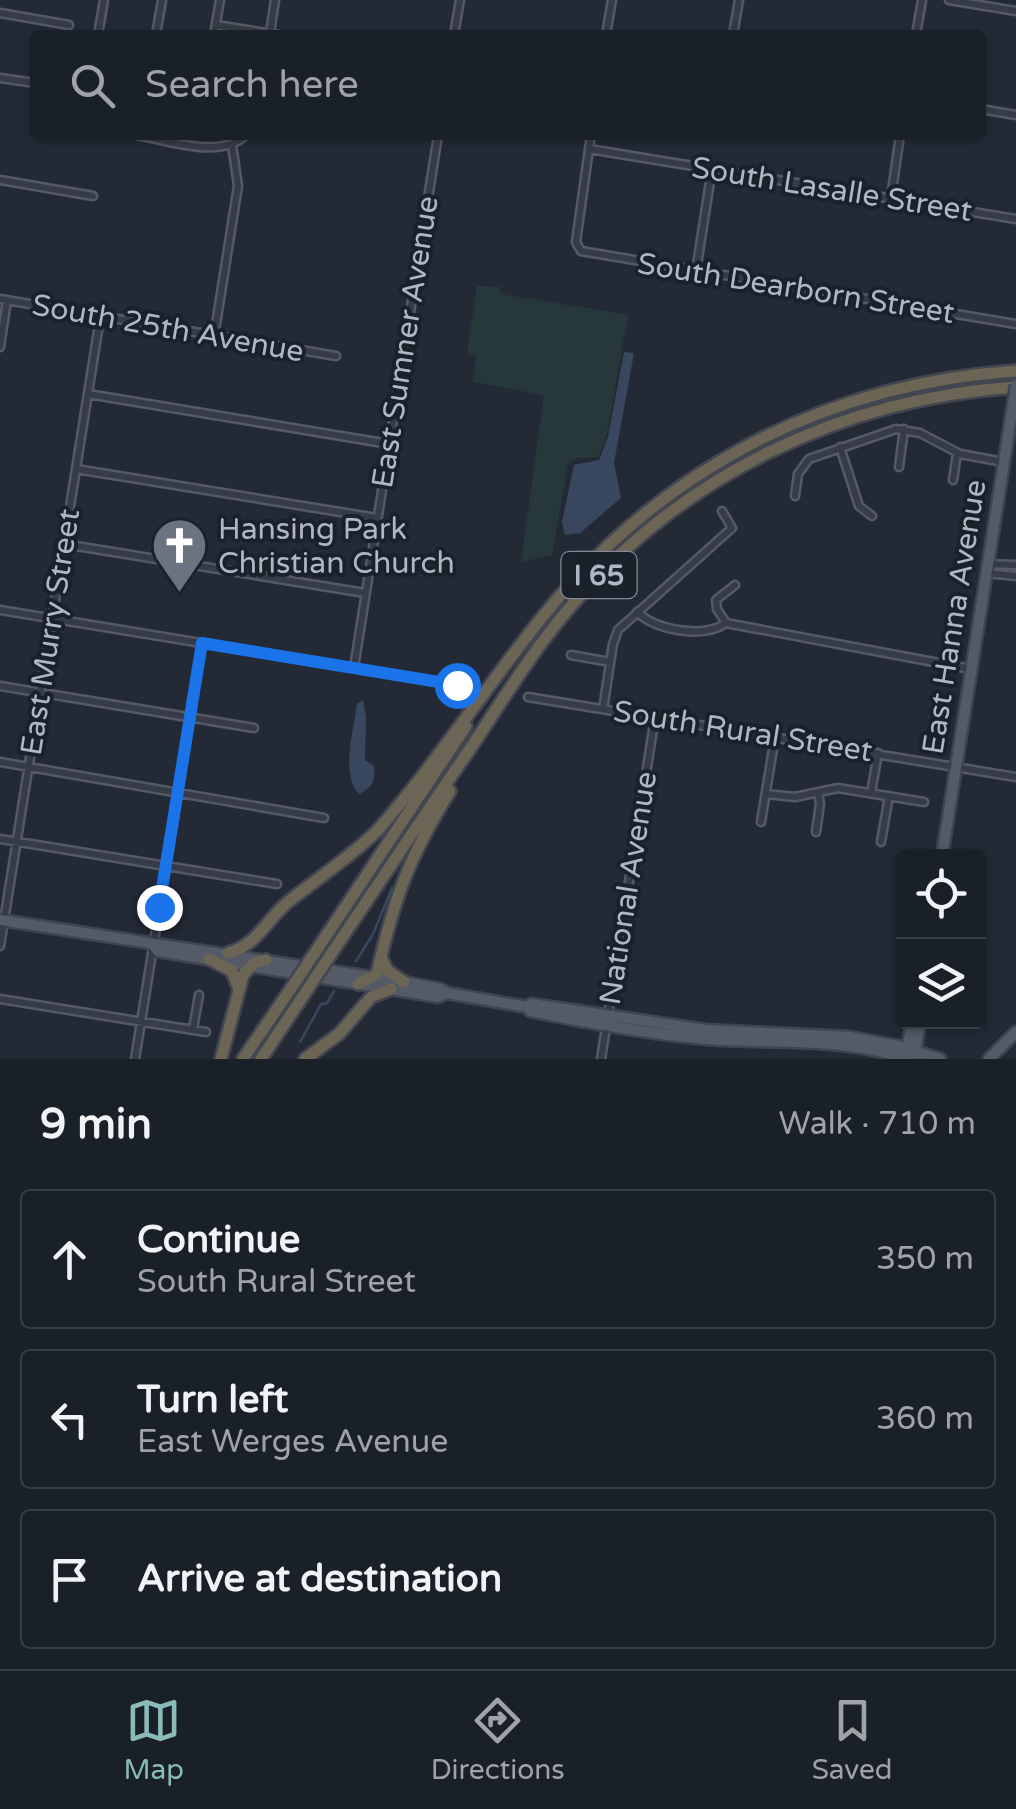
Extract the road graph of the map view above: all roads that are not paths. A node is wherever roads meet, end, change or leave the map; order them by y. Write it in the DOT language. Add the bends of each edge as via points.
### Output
graph roads {
  1 [pos="104,0"];
  2 [pos="162,0"];
  3 [pos="220,0"];
  4 [pos="275,0"];
  5 [pos="460,0"];
  6 [pos="612,0"];
  7 [pos="739,0"];
  8 [pos="922,0"];
  9 [pos="948,0"];
  10 [pos="1016,11"];
  11 [pos="0,14"];
  12 [pos="216,25"];
  13 [pos="68,26"];
  14 [pos="99,30"];
  15 [pos="157,30"];
  16 [pos="215,30"];
  17 [pos="245,30"];
  18 [pos="270,30"];
  19 [pos="455,30"];
  20 [pos="607,30"];
  21 [pos="735,30"];
  22 [pos="917,30"];
  23 [pos="0,78"];
  24 [pos="30,82"];
  25 [pos="986,110"];
  26 [pos="1016,115"];
  27 [pos="166,140"];
  28 [pos="238,140"];
  29 [pos="437,140"];
  30 [pos="591,140"];
  31 [pos="899,140"];
  32 [pos="232,144"];
  33 [pos="589,149"];
  34 [pos="712,169"];
  35 [pos="0,180"];
  36 [pos="94,196"];
  37 [pos="890,198"];
  38 [pos="1016,219"];
  39 [pos="696,271"];
  40 [pos="4,300"];
  41 [pos="100,318"];
  42 [pos="1016,324"];
  43 [pos="214,336"];
  44 [pos="0,346"];
  45 [pos="336,356"];
  46 [pos="1016,372"];
  47 [pos="1016,386"];
  48 [pos="88,394"];
  49 [pos="904,428"];
  50 [pos="389,444"];
  51 [pos="840,447"];
  52 [pos="957,453"];
  53 [pos="1004,462"];
  54 [pos="898,466"];
  55 [pos="76,469"];
  56 [pos="953,480"];
  57 [pos="796,496"];
  58 [pos="722,511"];
  59 [pos="872,516"];
  60 [pos="378,518"];
  61 [pos="64,544"];
  62 [pos="1016,566"];
  63 [pos="987,568"];
  64 [pos="1016,576"];
  65 [pos="736,585"];
  66 [pos="365,593"];
  67 [pos="0,610"];
  68 [pos="636,612"];
  69 [pos="52,618"];
  70 [pos="726,624"];
  71 [pos="202,643"];
  72 [pos="571,655"];
  73 [pos="512,656"];
  74 [pos="610,662"];
  75 [pos="354,668"];
  76 [pos="525,668"];
  77 [pos="971,668"];
  78 [pos="457,685"];
  79 [pos="0,686"];
  80 [pos="41,692"];
  81 [pos="528,697"];
  82 [pos="603,709"];
  83 [pos="655,717"];
  84 [pos="190,718"];
  85 [pos="254,728"];
  86 [pos="775,736"];
  87 [pos="878,754"];
  88 [pos="0,762"];
  89 [pos="29,767"];
  90 [pos="956,767"];
  91 [pos="1016,777"];
  92 [pos="178,792"];
  93 [pos="818,792"];
  94 [pos="766,794"];
  95 [pos="872,794"];
  96 [pos="889,796"];
  97 [pos="924,802"];
  98 [pos="324,818"];
  99 [pos="761,822"];
  100 [pos="816,832"];
  101 [pos="0,838"];
  102 [pos="18,842"];
  103 [pos="881,842"];
  104 [pos="943,849"];
  105 [pos="165,866"];
  106 [pos="277,884"];
  107 [pos="2,920"];
  108 [pos="264,929"];
  109 [pos="153,945"];
  110 [pos="0,946"];
  111 [pos="228,953"];
  112 [pos="380,957"];
  113 [pos="209,959"];
  114 [pos="258,963"];
  115 [pos="363,981"];
  116 [pos="404,982"];
  117 [pos="391,989"];
  118 [pos="239,994"];
  119 [pos="446,994"];
  120 [pos="199,995"];
  121 [pos="0,1000"];
  122 [pos="356,1012"];
  123 [pos="141,1021"];
  124 [pos="608,1021"];
  125 [pos="193,1029"];
  126 [pos="911,1029"];
  127 [pos="918,1029"];
  128 [pos="206,1032"];
  129 [pos="1016,1032"];
  130 [pos="909,1056"];
  131 [pos="134,1059"];
  132 [pos="221,1059"];
  133 [pos="243,1059"];
  134 [pos="261,1059"];
  135 [pos="305,1059"];
  136 [pos="602,1059"];
  137 [pos="940,1059"];
  138 [pos="989,1059"];
  1 -- 14 [label="street"];
  2 -- 15 [label="street"];
  3 -- 12 [label="street"];
  4 -- 18 [label="street"];
  5 -- 19 [label="street"];
  6 -- 20 [label="street"];
  7 -- 21 [label="street"];
  8 -- 22 [label="street"];
  9 -- 10 [label="street"];
  11 -- 13 [label="street"];
  12 -- 16 [label="street"];
  12 -- 17 [label="street"];
  23 -- 24 [label="street"];
  25 -- 26 [label="street"];
  27 -- 32 [label="street" via="214,148"];
  28 -- 32 [label="street"];
  29 -- 50 [label="street, East Sumner Avenue"];
  30 -- 33 [label="street"];
  31 -- 37 [label="street"];
  32 -- 43 [label="street" via="238,186"];
  33 -- 34 [label="street, South Lasalle Street"];
  33 -- 39 [label="street, South Dearborn Street" via="577,248"];
  34 -- 37 [label="street, South Lasalle Street"];
  34 -- 39 [label="street"];
  35 -- 36 [label="street"];
  37 -- 38 [label="street, South Lasalle Street"];
  39 -- 42 [label="street, South Dearborn Street"];
  40 -- 41 [label="street, South 25th Avenue"];
  40 -- 44 [label="street"];
  41 -- 43 [label="street, South 25th Avenue"];
  41 -- 48 [label="street, East Murry Street"];
  43 -- 45 [label="street, South 25th Avenue"];
  46 -- 73 [label="highway, I 65" via="871,394 736,452 616,539"];
  47 -- 53 [label="main road, East Hanna Avenue, bridge"];
  47 -- 76 [label="highway, I 65" via="883,407 744,463 626,548"];
  48 -- 50 [label="street"];
  48 -- 55 [label="street, East Murry Street"];
  49 -- 51 [label="street"];
  49 -- 52 [label="street"];
  49 -- 54 [label="street"];
  50 -- 60 [label="street, East Sumner Avenue"];
  51 -- 57 [label="street" via="805,462"];
  51 -- 59 [label="street" via="859,506"];
  52 -- 53 [label="street"];
  52 -- 56 [label="street"];
  53 -- 63 [label="main road, East Hanna Avenue"];
  55 -- 60 [label="street"];
  55 -- 61 [label="street, East Murry Street"];
  58 -- 68 [label="street" via="732,528"];
  60 -- 66 [label="street, East Sumner Avenue"];
  61 -- 66 [label="street"];
  61 -- 69 [label="street, East Murry Street"];
  62 -- 63 [label="street"];
  63 -- 64 [label="street"];
  63 -- 77 [label="main road, East Hanna Avenue"];
  65 -- 70 [label="street" via="716,600"];
  66 -- 75 [label="street, East Sumner Avenue"];
  67 -- 69 [label="street"];
  68 -- 70 [label="street" via="650,623 689,630"];
  68 -- 74 [label="street" via="618,630"];
  69 -- 71 [label="street"];
  69 -- 80 [label="street, East Murry Street"];
  70 -- 77 [label="street"];
  71 -- 75 [label="street"];
  71 -- 84 [label="street"];
  72 -- 74 [label="street"];
  73 -- 108 [label="highway" via="377,831 284,905"];
  73 -- 133 [label="highway, I 65, bridge"];
  74 -- 82 [label="street"];
  75 -- 78 [label="street"];
  76 -- 112 [label="highway" via="418,846 394,900"];
  76 -- 134 [label="highway, I 65, bridge"];
  77 -- 90 [label="main road, East Hanna Avenue"];
  79 -- 80 [label="street"];
  80 -- 84 [label="street"];
  80 -- 89 [label="street, East Murry Street"];
  81 -- 82 [label="street, South Rural Street"];
  82 -- 83 [label="street, South Rural Street"];
  83 -- 86 [label="street, South Rural Street"];
  83 -- 124 [label="street, National Avenue"];
  84 -- 85 [label="street"];
  84 -- 92 [label="street"];
  86 -- 87 [label="street, South Rural Street"];
  86 -- 94 [label="street"];
  87 -- 90 [label="street, South Rural Street"];
  87 -- 95 [label="street"];
  88 -- 89 [label="street"];
  89 -- 92 [label="street"];
  89 -- 102 [label="street, East Murry Street"];
  90 -- 91 [label="street, South Rural Street"];
  90 -- 104 [label="main road, East Hanna Avenue"];
  92 -- 98 [label="street"];
  92 -- 105 [label="street"];
  93 -- 94 [label="street"];
  93 -- 95 [label="street"];
  93 -- 100 [label="street"];
  94 -- 99 [label="street"];
  95 -- 96 [label="street"];
  96 -- 97 [label="street"];
  96 -- 103 [label="street"];
  101 -- 102 [label="street"];
  102 -- 105 [label="street"];
  102 -- 107 [label="street, East Murry Street"];
  105 -- 106 [label="street"];
  105 -- 109 [label="street"];
  107 -- 109 [label="main road"];
  107 -- 110 [label="street, East Murry Street"];
  108 -- 111 [label="highway" via="248,946"];
  108 -- 114 [label="highway"];
  109 -- 111 [label="main road"];
  109 -- 113 [label="main road"];
  109 -- 123 [label="street"];
  111 -- 114 [label="main road"];
  112 -- 115 [label="highway"];
  112 -- 116 [label="highway"];
  113 -- 114 [label="main road"];
  113 -- 118 [label="highway" via="232,971"];
  114 -- 115 [label="main road"];
  114 -- 118 [label="highway" via="242,978"];
  115 -- 116 [label="main road"];
  115 -- 117 [label="main road"];
  115 -- 122 [label="highway"];
  116 -- 119 [label="main road"];
  117 -- 119 [label="main road"];
  117 -- 122 [label="highway"];
  118 -- 132 [label="highway"];
  119 -- 124 [label="main road"];
  120 -- 125 [label="street"];
  121 -- 123 [label="street"];
  122 -- 135 [label="highway"];
  123 -- 125 [label="street"];
  123 -- 131 [label="street"];
  124 -- 130 [label="main road" via="686,1037 830,1034"];
  124 -- 136 [label="street, National Avenue"];
  125 -- 128 [label="street"];
  126 -- 130 [label="main road"];
  127 -- 130 [label="main road"];
  129 -- 138 [label="main road"];
  130 -- 137 [label="main road"];
}
